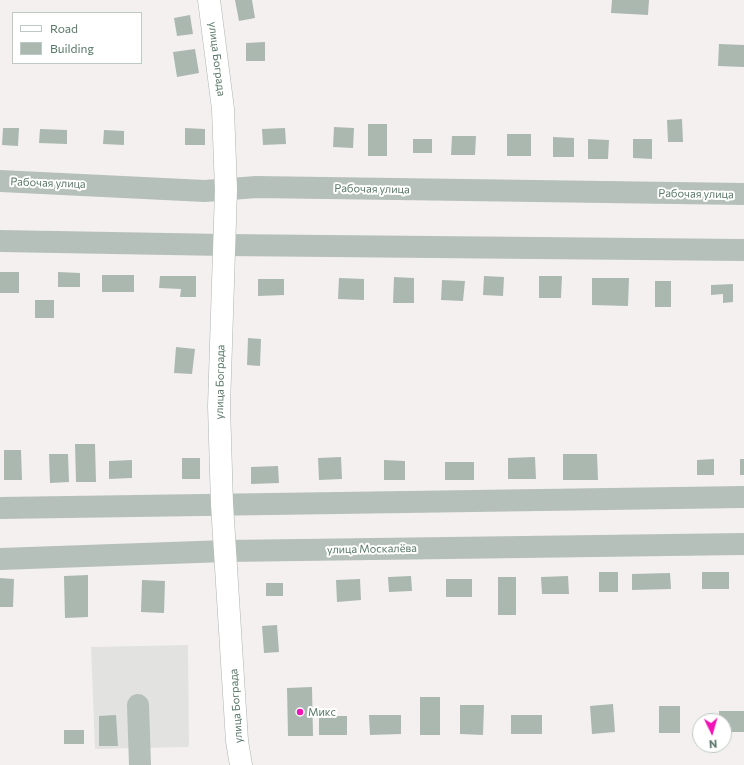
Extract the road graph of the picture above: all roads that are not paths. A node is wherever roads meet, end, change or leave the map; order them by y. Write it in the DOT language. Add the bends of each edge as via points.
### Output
graph roads {
  1 [pos="209,0"];
  2 [pos="0,182"];
  3 [pos="226,190"];
  4 [pos="744,194"];
  5 [pos="0,241"];
  6 [pos="224,245"];
  7 [pos="744,250"];
  8 [pos="744,497"];
  9 [pos="222,504"];
  10 [pos="0,508"];
  11 [pos="744,544"];
  12 [pos="226,551"];
  13 [pos="0,559"];
  14 [pos="138,705"];
  15 [pos="140,765"];
  16 [pos="241,765"];
  1 -- 3 [label="main road, улица Бограда" via="223,109"];
  2 -- 3 [label="street, Рабочая улица"];
  3 -- 4 [label="street, Рабочая улица" via="256,187"];
  3 -- 6 [label="main road, улица Бограда"];
  5 -- 6 [label="street"];
  6 -- 7 [label="street"];
  6 -- 9 [label="main road, улица Бограда" via="219,406"];
  8 -- 9 [label="street"];
  9 -- 10 [label="street"];
  9 -- 12 [label="main road, улица Бограда"];
  11 -- 12 [label="street, улица Москалёва"];
  12 -- 13 [label="street, улица Москалёва"];
  12 -- 16 [label="main road, улица Бограда"];
  14 -- 15 [label="street"];
}
